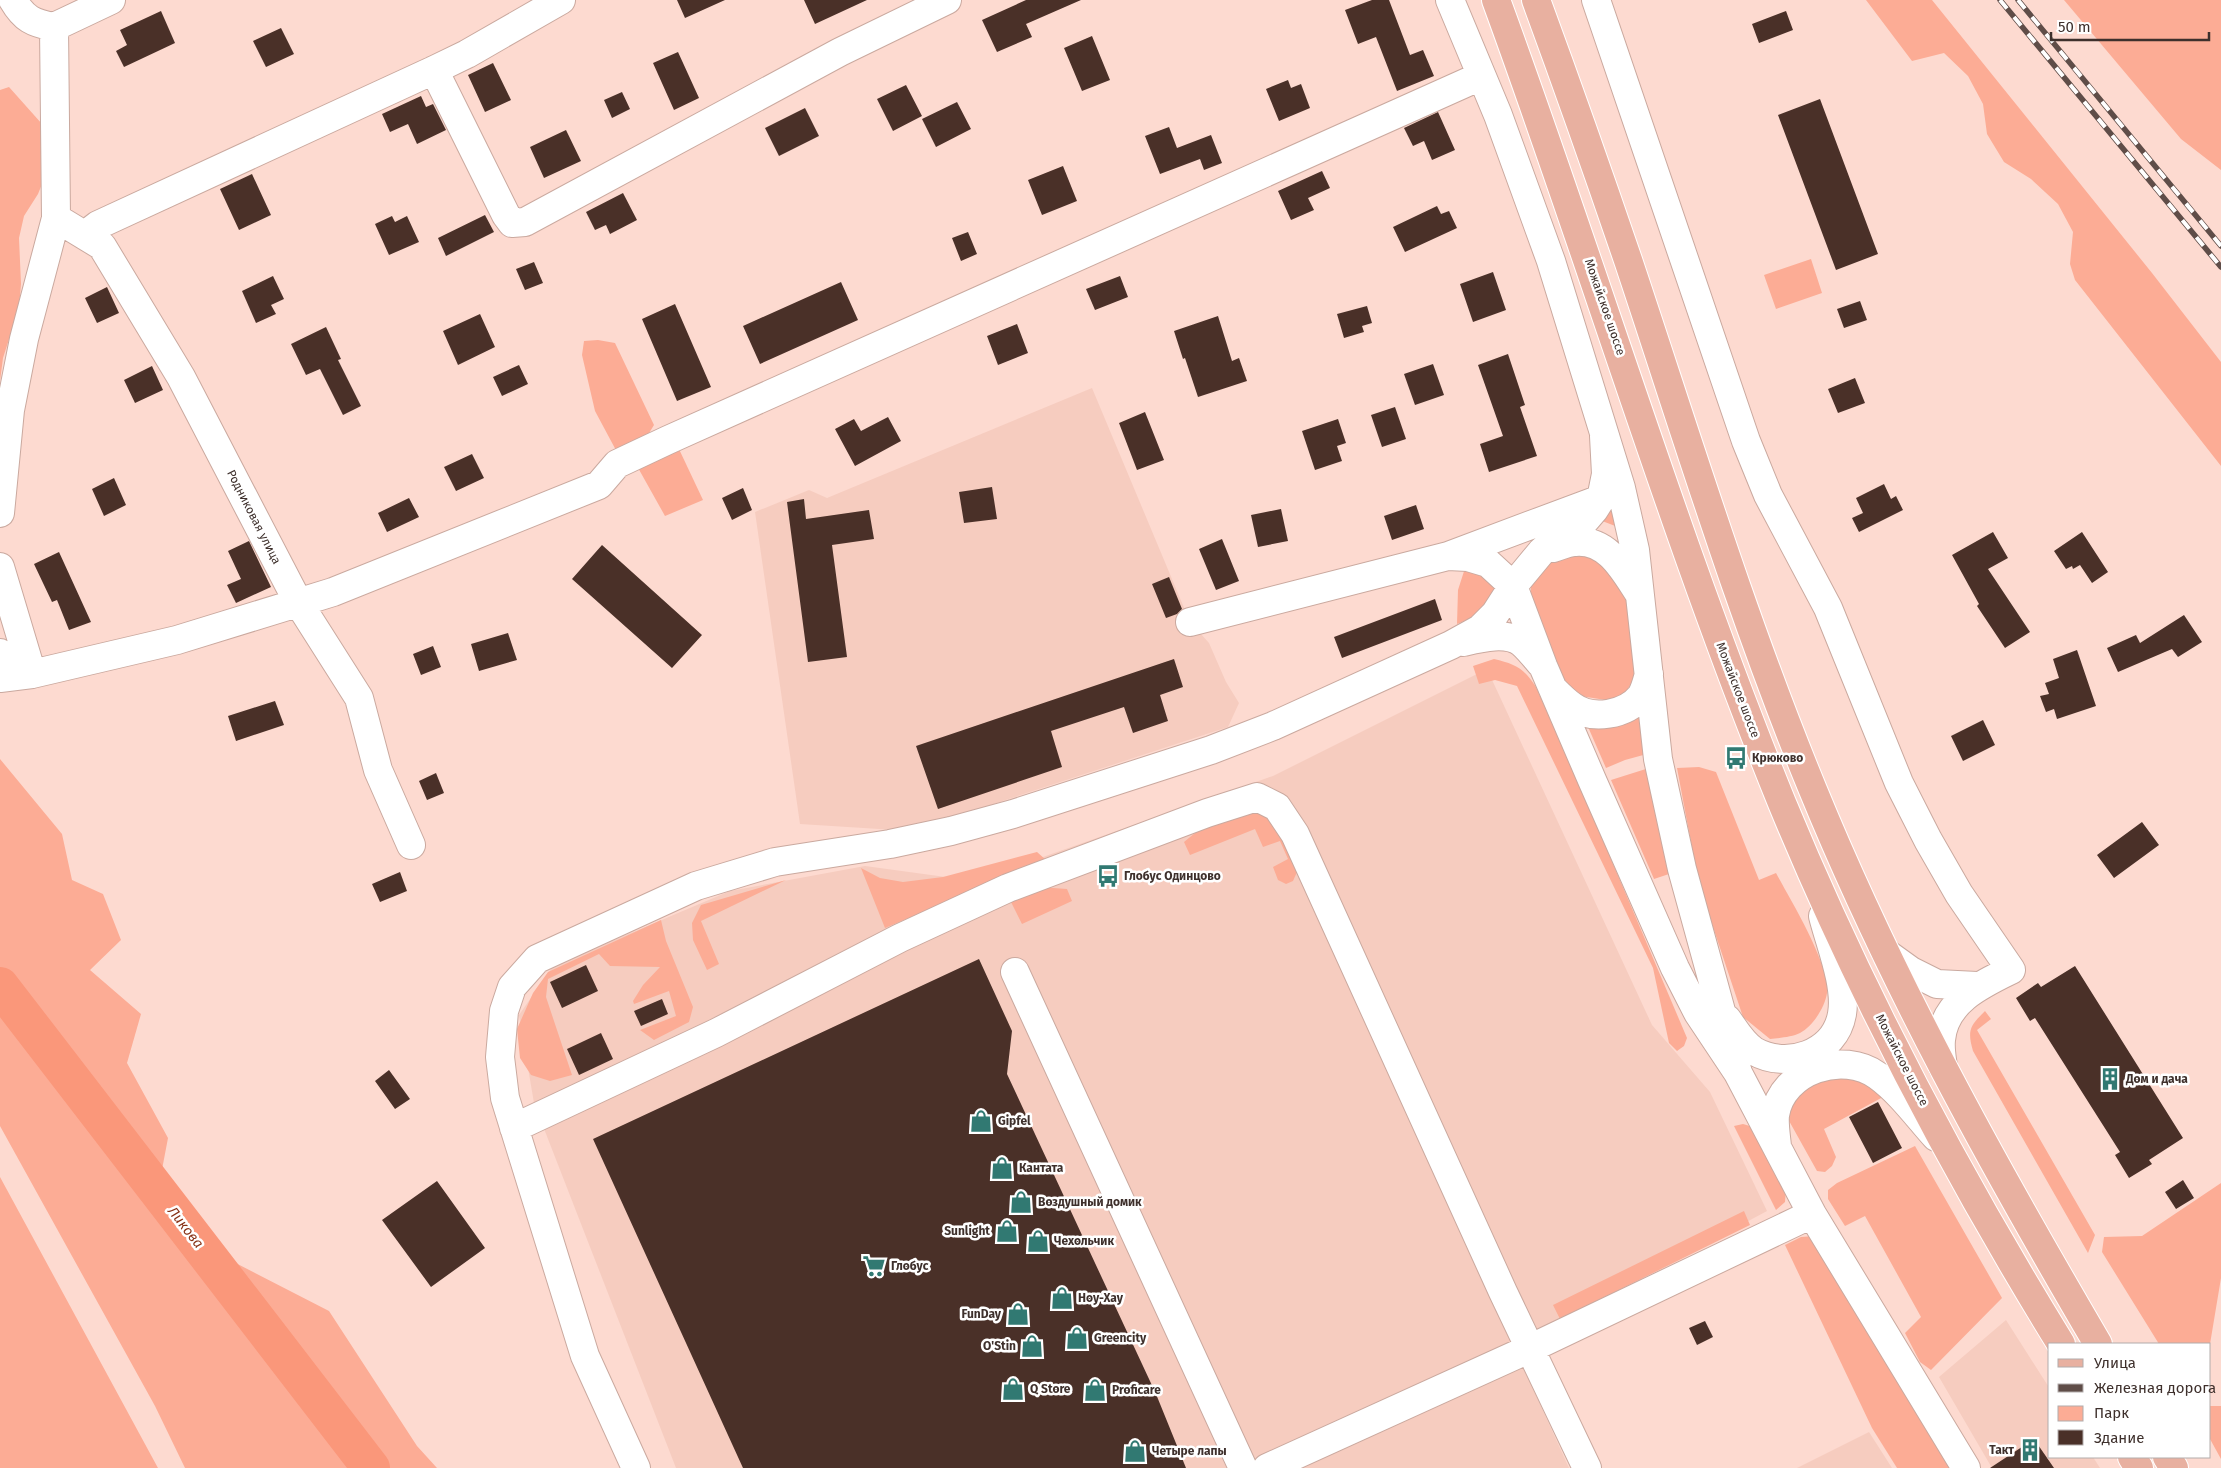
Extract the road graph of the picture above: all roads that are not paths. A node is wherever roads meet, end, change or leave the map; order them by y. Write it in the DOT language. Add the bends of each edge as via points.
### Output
graph roads {
  1 [pos="13,0"];
  2 [pos="111,0"];
  3 [pos="561,0"];
  4 [pos="947,0"];
  5 [pos="1450,0"];
  6 [pos="1496,0"];
  7 [pos="1536,0"];
  8 [pos="1596,0"];
  9 [pos="54,27"];
  10 [pos="434,70"];
  11 [pos="1482,76"];
  12 [pos="56,218"];
  13 [pos="84,235"];
  14 [pos="1604,436"];
  15 [pos="1601,499"];
  16 [pos="0,513"];
  17 [pos="1542,551"];
  18 [pos="1448,556"];
  19 [pos="0,567"];
  20 [pos="1513,586"];
  21 [pos="1642,598"];
  22 [pos="298,602"];
  23 [pos="1190,622"];
  24 [pos="1452,645"];
  25 [pos="0,653"];
  26 [pos="32,674"];
  27 [pos="1649,674"];
  28 [pos="0,678"];
  29 [pos="1548,678"];
  30 [pos="411,845"];
  31 [pos="1811,868"];
  32 [pos="1886,953"];
  33 [pos="1015,972"];
  34 [pos="1977,986"];
  35 [pos="1718,1003"];
  36 [pos="1943,1068"];
  37 [pos="1738,1073"];
  38 [pos="514,1128"];
  39 [pos="1777,1147"];
  40 [pos="1947,1148"];
  41 [pos="1812,1214"];
  42 [pos="2060,1343"];
  43 [pos="2097,1343"];
  44 [pos="1529,1349"];
  45 [pos="636,1468"];
  46 [pos="1243,1468"];
  47 [pos="1267,1468"];
  48 [pos="1587,1468"];
  49 [pos="1966,1468"];
  1 -- 9 [label="street" via="33,23"];
  2 -- 9 [label="street"];
  3 -- 10 [label="street"];
  4 -- 10 [label="street" via="840,52 525,222 512,223 506,216"];
  5 -- 11 [label="street"];
  6 -- 31 [label="main road, Можайское шоссе" via="1693,570 1740,697"];
  7 -- 32 [label="main road" via="1625,251 1768,677 1814,793"];
  8 -- 34 [label="street" via="1746,441 1768,495 1828,608 1899,783 1928,840 1959,894 2011,970"];
  9 -- 12 [label="street"];
  10 -- 13 [label="street" via="98,225"];
  11 -- 14 [label="street" via="1551,261"];
  11 -- 22 [label="street" via="677,436 617,464 599,485 333,592"];
  12 -- 13 [label="street, Родниковая улица"];
  12 -- 16 [label="street" via="24,339 12,401"];
  13 -- 22 [label="street, Родниковая улица" via="102,246 181,377"];
  14 -- 15 [label="street" via="1606,474"];
  14 -- 21 [label="street" via="1621,488"];
  15 -- 17 [label="street" via="1582,524"];
  15 -- 18 [label="street"];
  17 -- 20 [label="street"];
  17 -- 21 [label="street" via="1575,542 1592,542 1608,551"];
  18 -- 20 [label="street" via="1488,563"];
  18 -- 23 [label="street"];
  19 -- 26 [label="street"];
  20 -- 24 [label="street" via="1480,629"];
  20 -- 29 [label="street"];
  21 -- 27 [label="street"];
  22 -- 26 [label="street" via="177,640"];
  22 -- 30 [label="street, Родниковая улица" via="359,698 378,770"];
  24 -- 29 [label="street" via="1484,636 1520,642"];
  24 -- 38 [label="street" via="1273,726 1211,750 951,831 775,862 696,886 536,959 512,987 504,1011 500,1057 502,1082"];
  25 -- 26 [label="street"];
  26 -- 28 [label="street"];
  27 -- 29 [label="street" via="1642,695 1633,704 1605,714 1590,714 1573,708"];
  27 -- 35 [label="street" via="1658,759 1682,869"];
  29 -- 37 [label="street" via="1675,968 1698,1013"];
  31 -- 35 [label="street" via="1843,1001 1842,1015 1829,1040 1819,1049 1793,1060 1765,1056 1742,1041"];
  31 -- 40 [label="main road, Можайское шоссе"];
  32 -- 34 [label="street" via="1937,984"];
  32 -- 36 [label="main road"];
  33 -- 46 [label="street"];
  34 -- 36 [label="street" via="1947,1016 1941,1041"];
  35 -- 37 [label="street"];
  36 -- 43 [label="main road" via="1976,1132"];
  37 -- 39 [label="street"];
  38 -- 44 [label="street" via="716,1033 900,938 1008,888 1207,813 1257,798 1277,807 1295,834"];
  38 -- 45 [label="street" via="585,1356"];
  39 -- 40 [label="street" via="1775,1115 1790,1087 1817,1068 1847,1064 1878,1075"];
  39 -- 41 [label="street"];
  40 -- 42 [label="main road, Можайское шоссе"];
  41 -- 44 [label="street"];
  41 -- 49 [label="street"];
  44 -- 47 [label="street"];
  44 -- 48 [label="street"];
}
